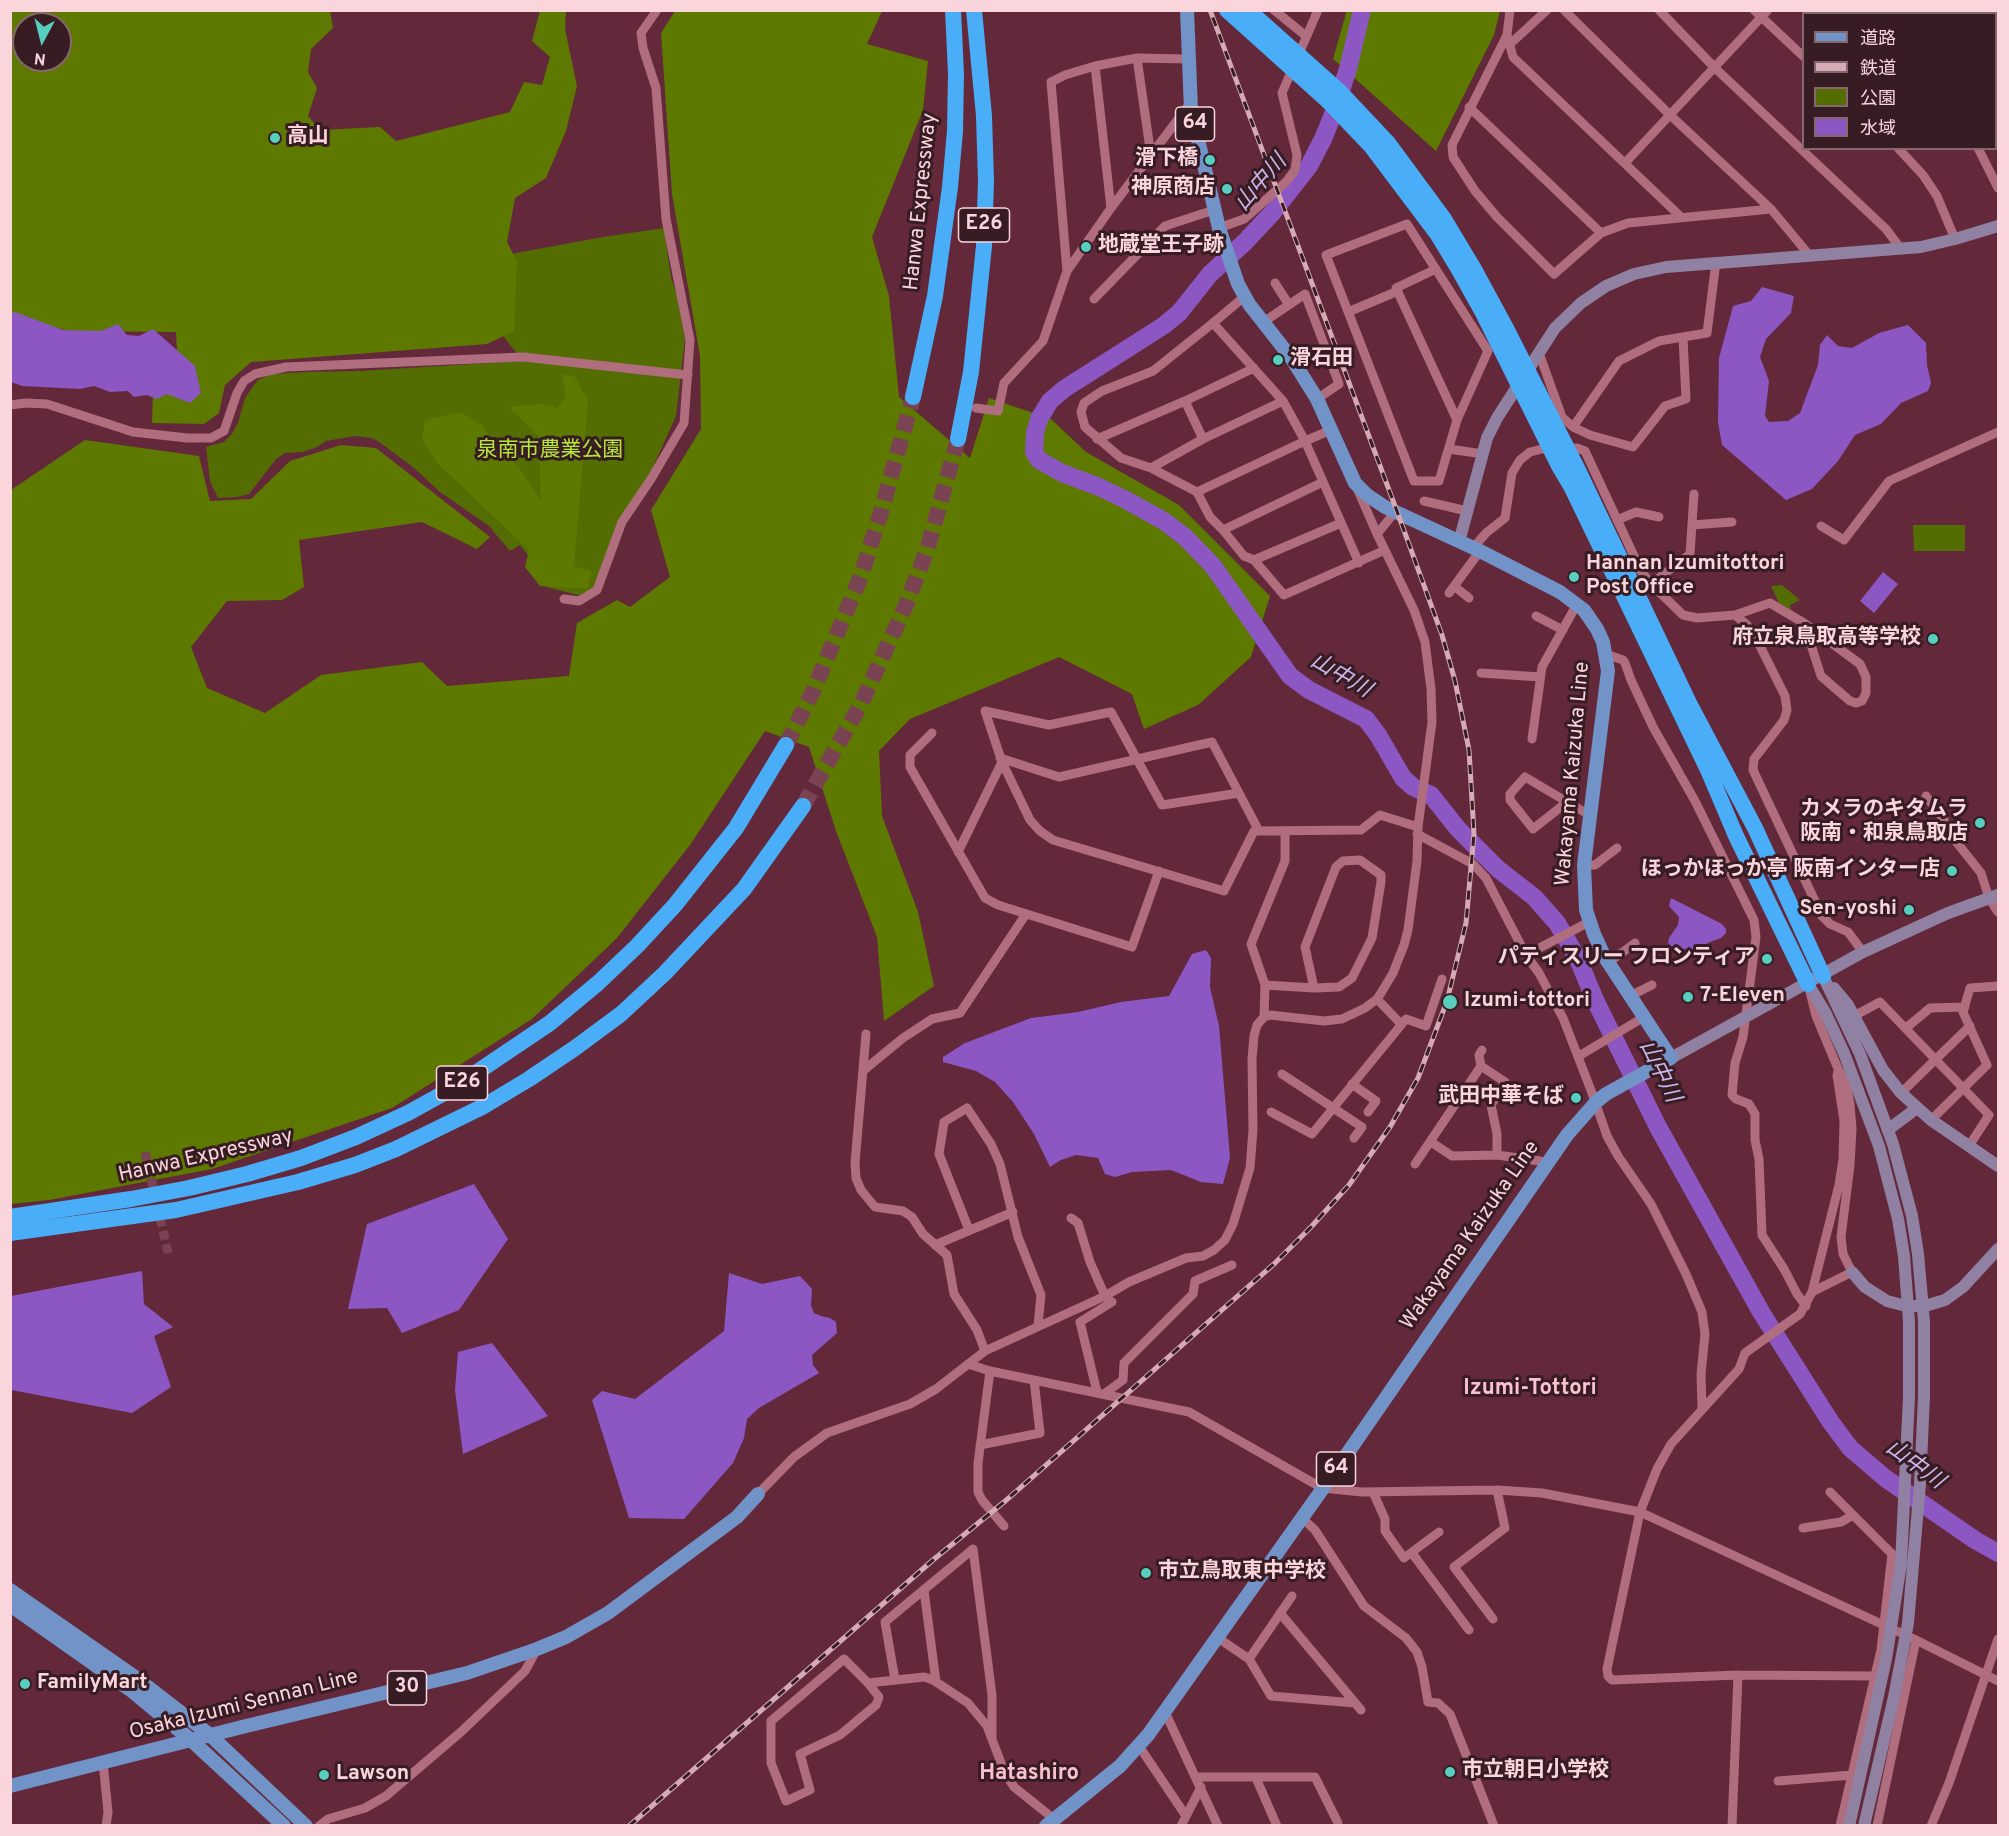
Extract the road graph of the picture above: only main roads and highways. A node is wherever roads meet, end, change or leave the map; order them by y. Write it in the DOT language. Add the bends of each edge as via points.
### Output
graph roads {
  1 [pos="953,10"];
  2 [pos="974,10"];
  3 [pos="1186,10"];
  4 [pos="1227,10"];
  5 [pos="1248,10"];
  6 [pos="1375,139"];
  7 [pos="1998,226"];
  8 [pos="913,397"];
  9 [pos="958,439"];
  10 [pos="1567,466"];
  11 [pos="1460,542"];
  12 [pos="786,745"];
  13 [pos="803,806"];
  14 [pos="1994,897"];
  15 [pos="1823,976"];
  16 [pos="1808,984"];
  17 [pos="1671,1058"];
  18 [pos="1917,1108"];
  19 [pos="1889,1129"];
  20 [pos="1998,1166"];
  21 [pos="10,1217"];
  22 [pos="10,1233"];
  23 [pos="1998,1249"];
  24 [pos="1852,1272"];
  25 [pos="758,1494"];
  26 [pos="10,1590"];
  27 [pos="10,1605"];
  28 [pos="210,1735"];
  29 [pos="191,1740"];
  30 [pos="10,1786"];
  31 [pos="1050,1822"];
  32 [pos="284,1826"];
  33 [pos="306,1826"];
  34 [pos="1849,1826"];
  35 [pos="1864,1826"];
  1 -- 8 [label="highway, Hanwa Expressway / E26" via="956,85 950,187 935,296"];
  2 -- 9 [label="highway, E26" via="984,116 984,246 971,372"];
  3 -- 11 [label="main road, Wakayama Kaizuka Line / 64" via="1191,102 1214,210 1244,297 1317,399 1354,483 1395,512"];
  4 -- 6 [label="highway"];
  5 -- 6 [label="highway" via="1339,91"];
  6 -- 10 [label="highway" via="1388,143 1444,219"];
  7 -- 11 [label="main road" via="1922,247 1666,267 1606,286 1555,328 1497,418 1487,438"];
  10 -- 15 [label="highway" via="1755,828"];
  10 -- 16 [label="highway" via="1572,488"];
  11 -- 17 [label="main road, Wakayama Kaizuka Line / 64" via="1560,591 1589,616 1597,629 1608,671 1584,865 1584,924 1630,996 1639,1020"];
  12 -- 21 [label="highway, Hanwa Expressway / E26" via="730,835 637,946 550,1023 455,1087 408,1113 302,1158 131,1199"];
  13 -- 22 [label="highway, Hanwa Expressway / E26" via="744,889 665,974 575,1048 484,1106 396,1149 298,1182 176,1210"];
  14 -- 15 [label="main road" via="1948,913 1863,952"];
  15 -- 16 [label="main road"];
  15 -- 18 [label="main road" via="1848,1005 1883,1070"];
  15 -- 19 [label="main road" via="1860,1054"];
  16 -- 17 [label="main road"];
  16 -- 34 [label="main road" via="1844,1053 1879,1146 1898,1219 1908,1293 1910,1359 1901,1564 1893,1622"];
  17 -- 31 [label="main road, Wakayama Kaizuka Line / 64" via="1601,1098 1567,1135 1165,1712 1120,1766"];
  18 -- 19 [label="main road"];
  18 -- 20 [label="main road"];
  19 -- 35 [label="main road" via="1918,1254 1924,1359 1920,1484 1908,1623"];
  23 -- 24 [label="main road" via="1963,1287 1945,1300 1925,1306 1887,1301 1865,1287"];
  25 -- 28 [label="main road, Osaka Izumi Sennan Line / 30" via="737,1517 608,1613 566,1637 467,1673"];
  26 -- 28 [label="main road"];
  27 -- 29 [label="main road" via="132,1691"];
  28 -- 29 [label="main road, Osaka Izumi Sennan Line / 30"];
  28 -- 33 [label="main road"];
  29 -- 30 [label="main road, Osaka Izumi Sennan Line / 30"];
  29 -- 32 [label="main road"];
}
